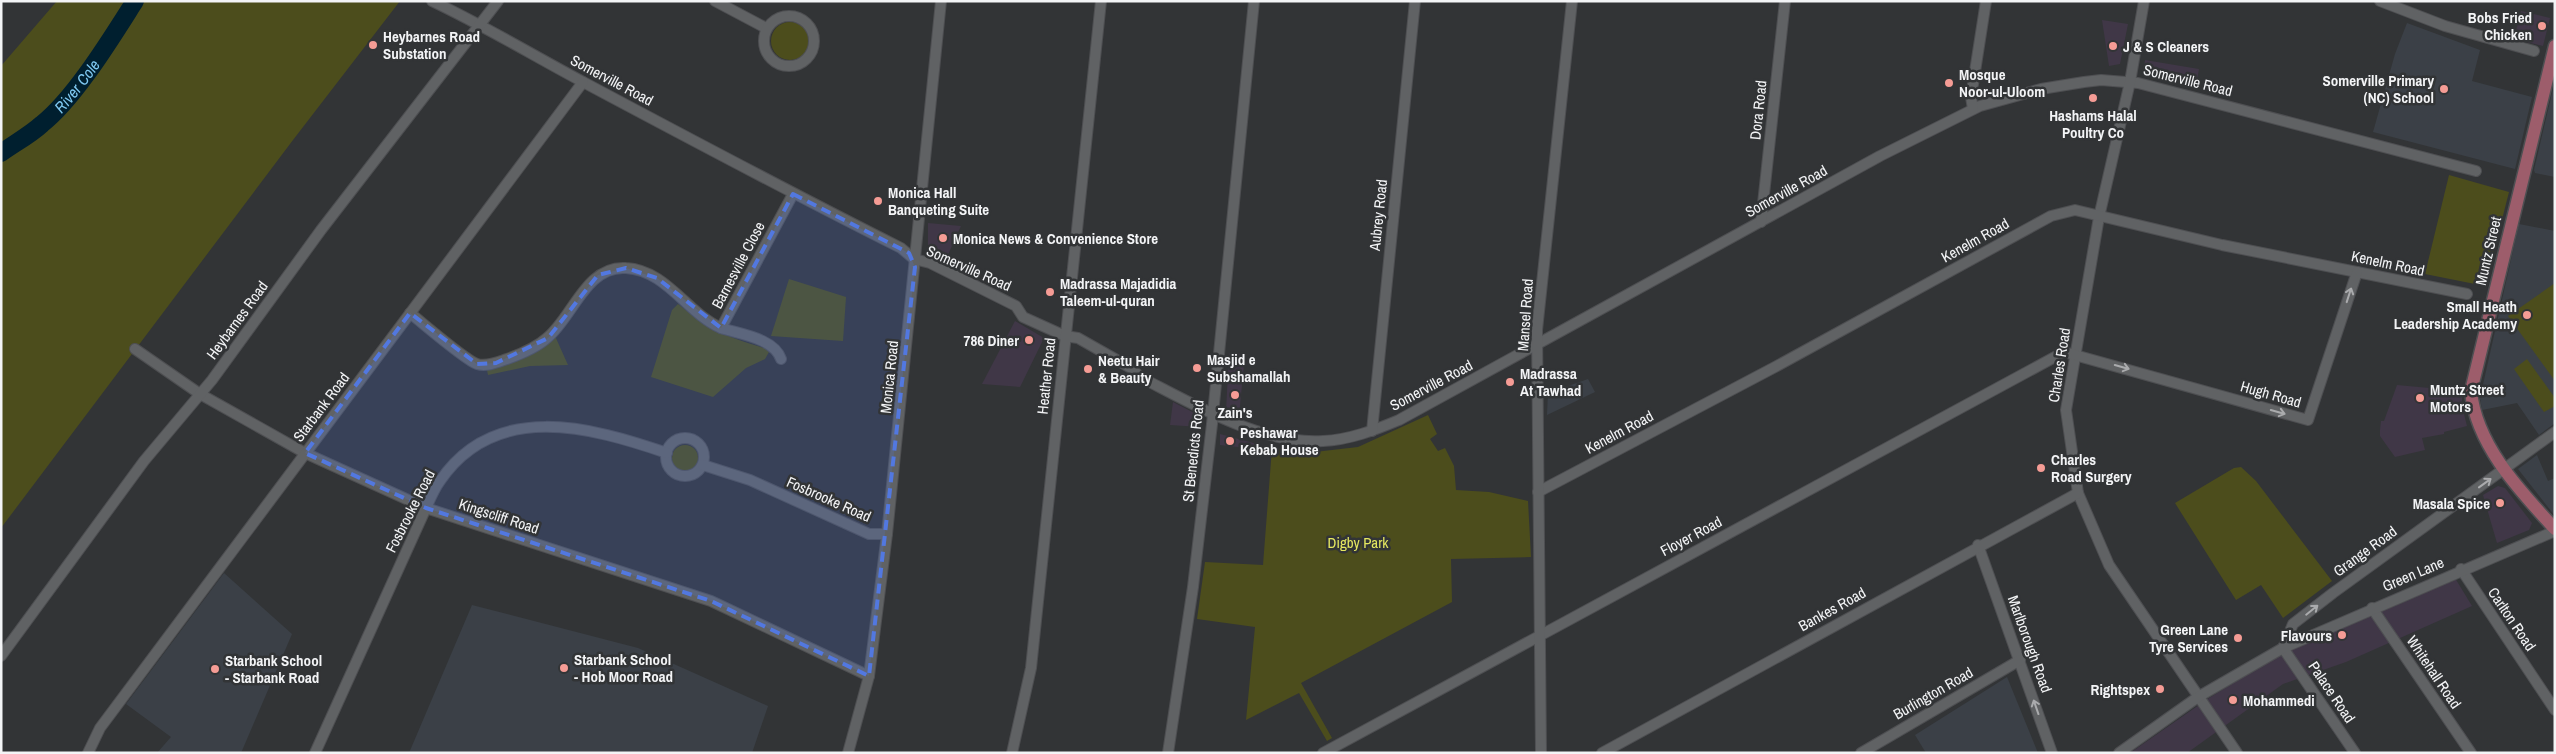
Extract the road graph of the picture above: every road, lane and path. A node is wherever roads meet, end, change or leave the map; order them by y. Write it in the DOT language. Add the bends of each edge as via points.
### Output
graph roads {
  1 [pos="432,1"];
  2 [pos="498,1"];
  3 [pos="715,1"];
  4 [pos="941,1"];
  5 [pos="1100,1"];
  6 [pos="1254,1"];
  7 [pos="1415,1"];
  8 [pos="1572,1"];
  9 [pos="1785,1"];
  10 [pos="1986,1"];
  11 [pos="2144,1"];
  12 [pos="2380,1"];
  13 [pos="481,24"];
  14 [pos="766,28"];
  15 [pos="2555,46"];
  16 [pos="2534,52"];
  17 [pos="583,82"];
  18 [pos="2130,82"];
  19 [pos="1973,109"];
  20 [pos="2476,171"];
  21 [pos="793,194"];
  22 [pos="2099,217"];
  23 [pos="1761,222"];
  24 [pos="914,259"];
  25 [pos="2357,272"];
  26 [pos="2467,294"];
  27 [pos="410,313"];
  28 [pos="721,328"];
  29 [pos="1065,336"];
  30 [pos="1537,345"];
  31 [pos="135,349"];
  32 [pos="2075,354"];
  33 [pos="781,359"];
  34 [pos="200,394"];
  35 [pos="1213,414"];
  36 [pos="1372,431"];
  37 [pos="2555,432"];
  38 [pos="305,453"];
  39 [pos="667,453"];
  40 [pos="703,465"];
  41 [pos="2504,469"];
  42 [pos="1538,492"];
  43 [pos="2078,493"];
  44 [pos="426,508"];
  45 [pos="2555,530"];
  46 [pos="887,534"];
  47 [pos="1978,545"];
  48 [pos="2461,569"];
  49 [pos="2372,608"];
  50 [pos="1539,635"];
  51 [pos="2283,648"];
  52 [pos="1,656"];
  53 [pos="2020,660"];
  54 [pos="870,676"];
  55 [pos="2198,697"];
  56 [pos="2555,710"];
  57 [pos="2122,752"];
  58 [pos="88,753"];
  59 [pos="314,753"];
  60 [pos="848,753"];
  61 [pos="1012,753"];
  62 [pos="1168,753"];
  63 [pos="1323,753"];
  64 [pos="1541,753"];
  65 [pos="1602,753"];
  66 [pos="1861,753"];
  67 [pos="2052,753"];
  68 [pos="2237,753"];
  69 [pos="2355,753"];
  70 [pos="2471,753"];
  1 -- 13 [label="street, Somerville Road"];
  2 -- 13 [label="street, Heybarnes Road"];
  3 -- 14 [label="street"];
  4 -- 24 [label="street, Monica Road"];
  5 -- 29 [label="street, Heather Road"];
  6 -- 35 [label="street, St Benedicts Road"];
  7 -- 36 [label="street, Aubrey Road"];
  8 -- 30 [label="street, Mansel Road"];
  9 -- 23 [label="street, Dora Road"];
  10 -- 19 [label="street" via="1971,97"];
  11 -- 18 [label="street, Charles Road"];
  12 -- 16 [label="street" via="2445,26"];
  13 -- 17 [label="street, Somerville Road"];
  13 -- 34 [label="street, Heybarnes Road" via="326,222"];
  14 -- 14 [label="street" via="783,16 803,20 814,37 813,48 799,63 779,64 765,49 763,38"];
  15 -- 41 [label="main road, Muntz Street" via="2471,392 2476,420"];
  17 -- 21 [label="street, Somerville Road"];
  17 -- 27 [label="street, Starbank Road"];
  18 -- 19 [label="street, Somerville Road" via="2101,80 2041,89"];
  18 -- 20 [label="street, Somerville Road"];
  18 -- 22 [label="street, Charles Road"];
  19 -- 23 [label="street, Somerville Road"];
  21 -- 24 [label="street, Somerville Road" via="901,248"];
  21 -- 28 [label="street, Barnesville Close"];
  22 -- 25 [label="street, Kenelm Road"];
  22 -- 32 [label="street, Charles Road"];
  22 -- 42 [label="street, Kenelm Road" via="2075,210 2051,216"];
  23 -- 30 [label="street, Somerville Road"];
  24 -- 29 [label="street, Somerville Road" via="930,263 1016,306 1023,317"];
  24 -- 46 [label="street, Monica Road"];
  25 -- 26 [label="street, Kenelm Road"];
  32 -- 25 [label="street, Hugh Road, one-way" via="2308,420"];
  27 -- 28 [label="street, Barnesville Close" via="477,364 496,363 548,338 598,275 626,268 657,278 710,323"];
  27 -- 38 [label="street, Starbank Road"];
  28 -- 33 [label="street" via="770,344"];
  29 -- 35 [label="street, Somerville Road" via="1078,338 1131,368 1140,377"];
  29 -- 61 [label="street, Heather Road" via="1031,668"];
  30 -- 36 [label="street, Somerville Road" via="1399,420"];
  30 -- 42 [label="street, Mansel Road"];
  31 -- 34 [label="street, Kingscliff Road"];
  32 -- 43 [label="street, Charles Road" via="2066,410"];
  32 -- 50 [label="street, Floyer Road" via="2064,352"];
  34 -- 38 [label="street, Kingscliff Road"];
  34 -- 52 [label="street, Heybarnes Road" via="144,461"];
  35 -- 36 [label="street, Somerville Road" via="1259,431 1296,439 1322,441"];
  35 -- 62 [label="street, St Benedicts Road" via="1193,587"];
  37 -- 41 [label="street, Grange Road"];
  38 -- 44 [label="street, Kingscliff Road"];
  38 -- 58 [label="street, Starbank Road" via="100,728"];
  39 -- 40 [label="street" via="669,467 679,475 693,474"];
  39 -- 40 [label="street" via="677,440 694,440 702,448"];
  39 -- 44 [label="street, Fosbrooke Road" via="624,438 569,427 516,429 483,442 459,458 440,481"];
  40 -- 46 [label="street, Fosbrooke Road" via="750,480 869,534"];
  41 -- 45 [label="main road, Muntz Street"];
  51 -- 41 [label="street, Grange Road, one-way" via="2293,624"];
  42 -- 50 [label="street, Mansel Road"];
  43 -- 47 [label="street, Bankes Road"];
  43 -- 55 [label="street, Charles Road" via="2109,565"];
  44 -- 54 [label="street, Kingscliff Road" via="711,601"];
  44 -- 59 [label="street, Fosbrooke Road"];
  45 -- 48 [label="street, Green Lane"];
  46 -- 54 [label="street, Monica Road"];
  47 -- 53 [label="street, Marlborough Road"];
  47 -- 65 [label="street, Bankes Road"];
  48 -- 49 [label="street, Green Lane"];
  48 -- 56 [label="street, Carlton Road"];
  49 -- 51 [label="street, Green Lane"];
  49 -- 70 [label="street, Whitehall Road"];
  50 -- 63 [label="street, Floyer Road"];
  50 -- 64 [label="street, Mansel Road"];
  51 -- 55 [label="street"];
  51 -- 69 [label="street, Palace Road"];
  53 -- 66 [label="street, Burlington Road"];
  67 -- 53 [label="street, Marlborough Road, one-way"];
  54 -- 60 [label="street, Monica Road"];
  55 -- 57 [label="street"];
  55 -- 68 [label="street, Charles Road"];
}
